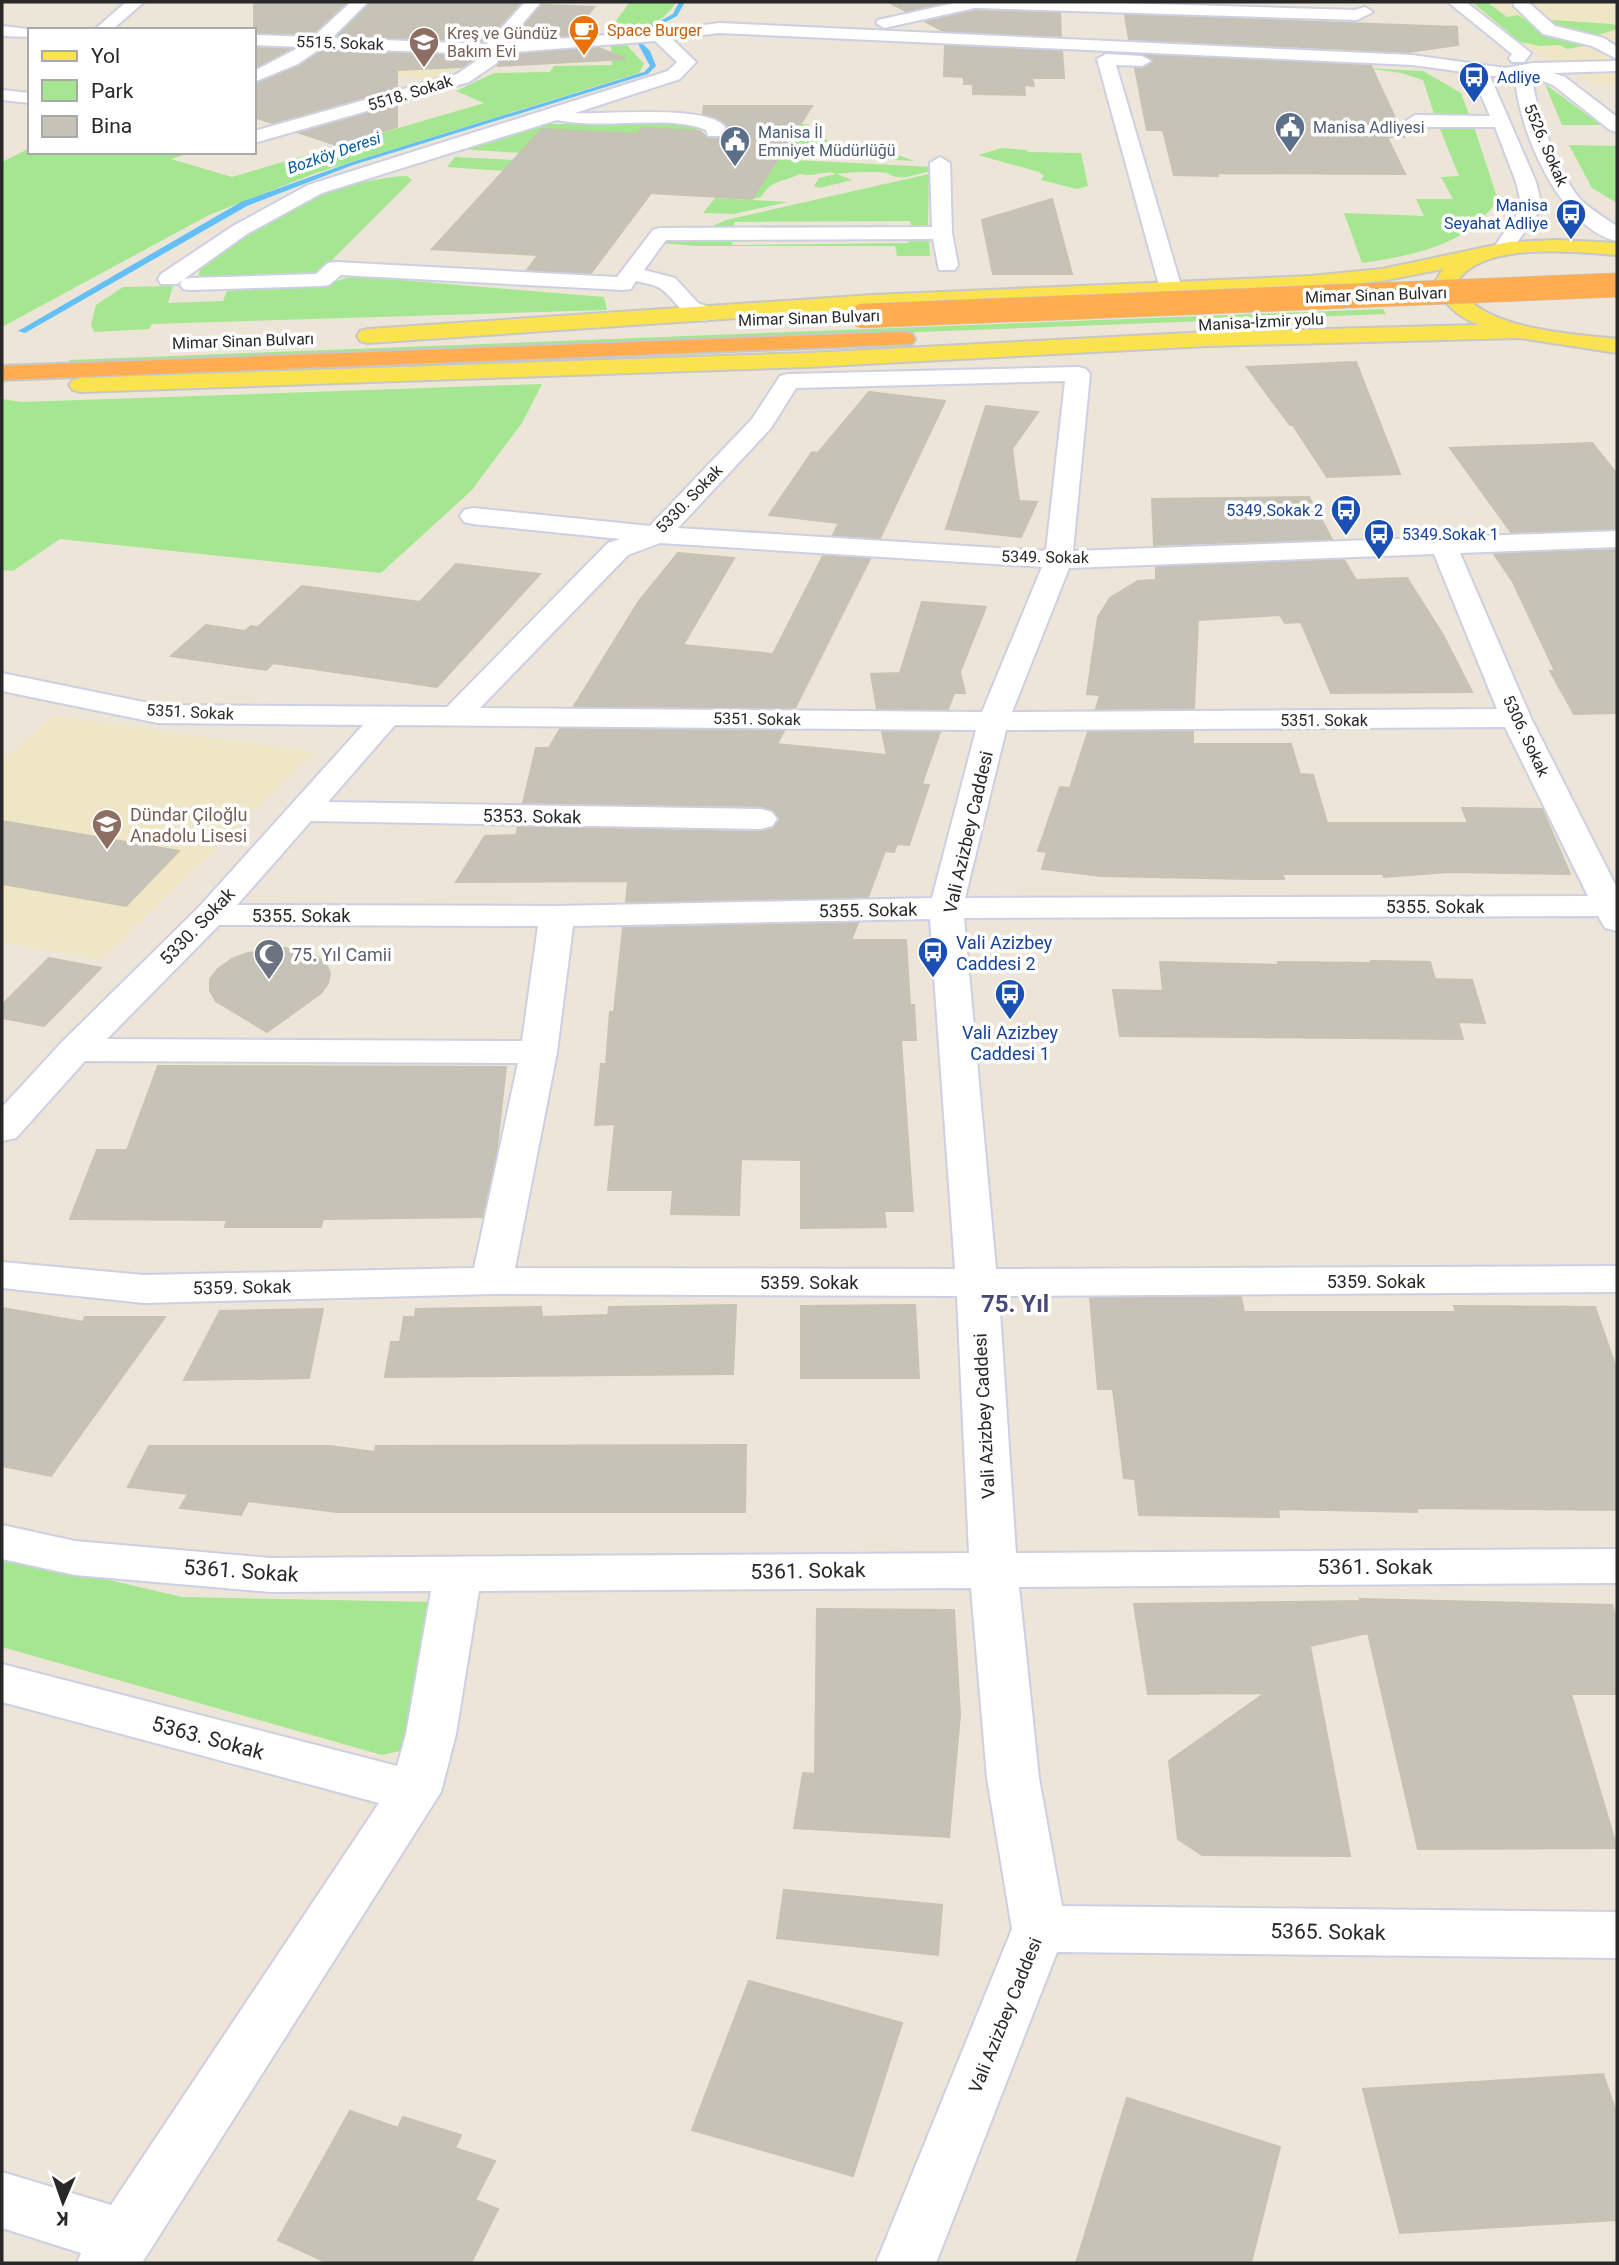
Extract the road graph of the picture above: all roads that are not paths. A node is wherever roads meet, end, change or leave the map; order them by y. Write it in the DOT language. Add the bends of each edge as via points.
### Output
graph roads {
  1 [pos="136,2"];
  2 [pos="360,2"];
  3 [pos="533,2"];
  4 [pos="977,2"];
  5 [pos="1041,2"];
  6 [pos="1049,2"];
  7 [pos="1168,2"];
  8 [pos="1456,2"];
  9 [pos="1520,3"];
  10 [pos="729,12"];
  11 [pos="104,28"];
  12 [pos="719,28"];
  13 [pos="2,31"];
  14 [pos="859,31"];
  15 [pos="28,32"];
  16 [pos="659,36"];
  17 [pos="1617,36"];
  18 [pos="256,40"];
  19 [pos="1598,42"];
  20 [pos="317,43"];
  21 [pos="491,49"];
  22 [pos="1617,56"];
  23 [pos="1474,60"];
  24 [pos="1158,62"];
  25 [pos="1617,66"];
  26 [pos="1525,67"];
  27 [pos="256,76"];
  28 [pos="2,95"];
  29 [pos="27,95"];
  30 [pos="556,114"];
  31 [pos="256,119"];
  32 [pos="1415,121"];
  33 [pos="1502,122"];
  34 [pos="303,124"];
  35 [pos="1617,126"];
  36 [pos="715,132"];
  37 [pos="256,136"];
  38 [pos="940,163"];
  39 [pos="689,214"];
  40 [pos="664,227"];
  41 [pos="942,233"];
  42 [pos="1617,235"];
  43 [pos="1617,249"];
  44 [pos="1502,250"];
  45 [pos="1478,256"];
  46 [pos="947,265"];
  47 [pos="169,279"];
  48 [pos="627,279"];
  49 [pos="191,284"];
  50 [pos="1617,285"];
  51 [pos="1171,289"];
  52 [pos="1617,306"];
  53 [pos="707,314"];
  54 [pos="637,318"];
  55 [pos="1520,331"];
  56 [pos="368,336"];
  57 [pos="341,337"];
  58 [pos="1549,338"];
  59 [pos="904,339"];
  60 [pos="809,344"];
  61 [pos="1617,345"];
  62 [pos="97,347"];
  63 [pos="2,351"];
  64 [pos="1617,370"];
  65 [pos="2,373"];
  66 [pos="788,381"];
  67 [pos="81,385"];
  68 [pos="2,388"];
  69 [pos="474,516"];
  70 [pos="657,535"];
  71 [pos="1617,539"];
  72 [pos="1444,546"];
  73 [pos="1059,560"];
  74 [pos="4,685"];
  75 [pos="455,716"];
  76 [pos="386,717"];
  77 [pos="1516,718"];
  78 [pos="993,722"];
  79 [pos="303,811"];
  80 [pos="761,818"];
  81 [pos="946,908"];
  82 [pos="1613,914"];
  83 [pos="209,915"];
  84 [pos="557,916"];
  85 [pos="75,1050"];
  86 [pos="539,1052"];
  87 [pos="2,1130"];
  88 [pos="2,1275"];
  89 [pos="1617,1279"];
  90 [pos="492,1281"];
  91 [pos="977,1283"];
  92 [pos="2,1542"];
  93 [pos="1617,1566"];
  94 [pos="993,1569"];
  95 [pos="458,1575"];
  96 [pos="2,1683"];
  97 [pos="415,1792"];
  98 [pos="1039,1929"];
  99 [pos="1617,1935"];
  100 [pos="2,2200"];
  101 [pos="115,2250"];
  102 [pos="906,2263"];
  1 -- 11 [label="street"];
  2 -- 20 [label="street"];
  3 -- 21 [label="street, 5518. Sokak"];
  4 -- 7 [label="street" via="1372,13"];
  4 -- 14 [label="street"];
  5 -- 6 [label="street"];
  8 -- 26 [label="street, 5526. Sokak" via="1522,53"];
  9 -- 19 [label="street" via="1549,30"];
  10 -- 12 [label="street"];
  12 -- 16 [label="street, 5515. Sokak"];
  12 -- 23 [label="street, 5515. Sokak"];
  13 -- 15 [label="street"];
  16 -- 21 [label="street, 5515. Sokak"];
  16 -- 30 [label="street" via="687,62 674,75"];
  17 -- 19 [label="street"];
  18 -- 20 [label="street, 5515. Sokak"];
  19 -- 22 [label="street"];
  20 -- 21 [label="street, 5515. Sokak"];
  20 -- 27 [label="street"];
  21 -- 34 [label="street, 5518. Sokak" via="491,60 463,78"];
  22 -- 26 [label="street"];
  23 -- 26 [label="street, 5515. Sokak" via="1495,72"];
  23 -- 33 [label="street, 5526. Sokak"];
  24 -- 51 [label="street" via="1106,59"];
  25 -- 26 [label="street"];
  26 -- 35 [label="street" via="1559,81"];
  26 -- 42 [label="street, 5526. Sokak" via="1528,105 1561,184 1572,202"];
  28 -- 29 [label="street"];
  30 -- 36 [label="street" via="599,120 710,122"];
  30 -- 47 [label="street" via="315,189 240,230"];
  31 -- 34 [label="street"];
  32 -- 33 [label="street"];
  33 -- 44 [label="street, 5526. Sokak" via="1532,207"];
  34 -- 37 [label="street, 5518. Sokak"];
  38 -- 41 [label="street"];
  39 -- 40 [label="street" via="704,222 698,229"];
  40 -- 41 [label="street"];
  40 -- 48 [label="street"];
  41 -- 46 [label="street"];
  43 -- 44 [label="main road" via="1550,245"];
  44 -- 45 [label="main road"];
  45 -- 51 [label="main road" via="1382,275"];
  45 -- 55 [label="main road" via="1455,267 1446,282 1452,297 1472,313"];
  48 -- 49 [label="street" via="336,268 321,280"];
  48 -- 53 [label="street" via="667,283 690,308"];
  48 -- 54 [label="street" via="648,293 653,303"];
  50 -- 56 [label="highway, Mimar Sinan Bulvarı, bridge"];
  51 -- 53 [label="main road"];
  52 -- 59 [label="highway, Manisa-İzmir yolu"];
  53 -- 54 [label="main road"];
  54 -- 56 [label="main road"];
  55 -- 58 [label="main road"];
  55 -- 67 [label="main road" via="1222,338 808,360"];
  56 -- 57 [label="highway, Mimar Sinan Bulvarı"];
  58 -- 61 [label="main road"];
  58 -- 64 [label="main road"];
  59 -- 60 [label="highway, Mimar Sinan Bulvarı"];
  60 -- 65 [label="highway, Mimar Sinan Bulvarı"];
  60 -- 67 [label="highway"];
  62 -- 63 [label="highway"];
  66 -- 70 [label="street, 5330. Sokak" via="762,423"];
  66 -- 73 [label="street, Vali Azizbey Caddesi" via="1078,374"];
  67 -- 68 [label="highway"];
  69 -- 70 [label="street, 5349. Sokak"];
  70 -- 73 [label="street, 5349. Sokak"];
  70 -- 75 [label="street, 5330. Sokak" via="618,550"];
  71 -- 72 [label="street, 5349. Sokak"];
  72 -- 73 [label="street, 5349. Sokak"];
  72 -- 77 [label="street, 5306. Sokak"];
  73 -- 78 [label="street, Vali Azizbey Caddesi"];
  74 -- 76 [label="street, 5351. Sokak" via="158,714"];
  75 -- 76 [label="street, 5351. Sokak"];
  75 -- 78 [label="street, 5351. Sokak"];
  76 -- 79 [label="street, 5330. Sokak"];
  77 -- 78 [label="street, 5351. Sokak"];
  77 -- 82 [label="street, 5306. Sokak"];
  78 -- 81 [label="street, Vali Azizbey Caddesi"];
  79 -- 80 [label="street, 5353. Sokak"];
  79 -- 83 [label="street, 5330. Sokak"];
  81 -- 82 [label="street, 5355. Sokak"];
  81 -- 84 [label="street, 5355. Sokak"];
  81 -- 91 [label="street, Vali Azizbey Caddesi"];
  83 -- 84 [label="street, 5355. Sokak"];
  83 -- 85 [label="street, 5330. Sokak"];
  84 -- 86 [label="street"];
  85 -- 86 [label="street"];
  85 -- 87 [label="street, 5330. Sokak"];
  86 -- 90 [label="street"];
  88 -- 90 [label="street, 5359. Sokak" via="144,1289"];
  89 -- 91 [label="street, 5359. Sokak"];
  90 -- 91 [label="street, 5359. Sokak"];
  91 -- 94 [label="street, Vali Azizbey Caddesi"];
  92 -- 95 [label="street, 5361. Sokak" via="75,1558 270,1575"];
  93 -- 94 [label="street, 5361. Sokak"];
  94 -- 95 [label="street, 5361. Sokak"];
  94 -- 98 [label="street, Vali Azizbey Caddesi" via="1013,1778"];
  95 -- 97 [label="street" via="431,1734"];
  96 -- 97 [label="street, 5363. Sokak"];
  97 -- 101 [label="street"];
  98 -- 99 [label="street, 5365. Sokak"];
  98 -- 102 [label="street, Vali Azizbey Caddesi"];
  100 -- 101 [label="street"];
}
